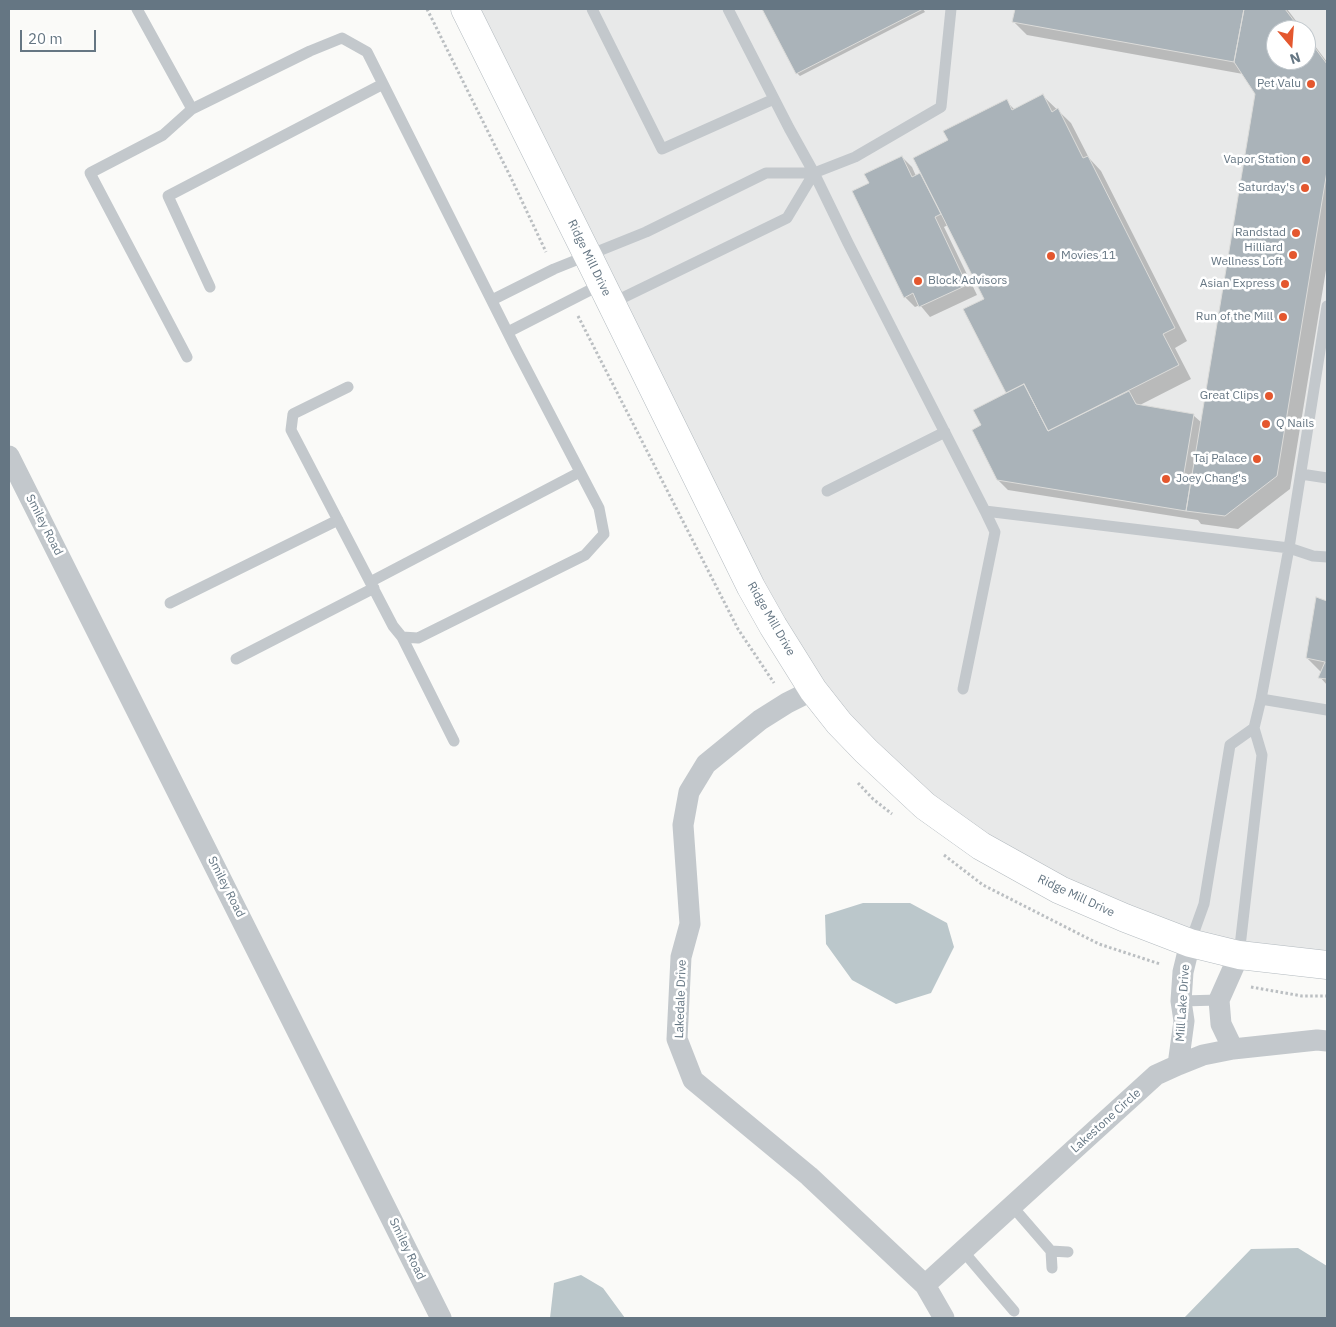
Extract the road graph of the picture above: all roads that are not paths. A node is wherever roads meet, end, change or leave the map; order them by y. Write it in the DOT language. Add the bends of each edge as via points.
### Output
graph roads {
  1 [pos="137,9"];
  2 [pos="465,9"];
  3 [pos="592,9"];
  4 [pos="728,9"];
  5 [pos="951,9"];
  6 [pos="383,84"];
  7 [pos="774,99"];
  8 [pos="192,110"];
  9 [pos="814,172"];
  10 [pos="588,255"];
  11 [pos="210,287"];
  12 [pos="607,294"];
  13 [pos="492,300"];
  14 [pos="1327,306"];
  15 [pos="508,332"];
  16 [pos="187,357"];
  17 [pos="348,388"];
  18 [pos="945,432"];
  19 [pos="9,456"];
  20 [pos="580,472"];
  21 [pos="1301,474"];
  22 [pos="1327,478"];
  23 [pos="827,491"];
  24 [pos="985,511"];
  25 [pos="338,520"];
  26 [pos="1289,548"];
  27 [pos="1327,557"];
  28 [pos="372,585"];
  29 [pos="170,603"];
  30 [pos="402,637"];
  31 [pos="236,659"];
  32 [pos="963,689"];
  33 [pos="813,690"];
  34 [pos="1261,699"];
  35 [pos="1327,710"];
  36 [pos="1254,728"];
  37 [pos="454,741"];
  38 [pos="1190,943"];
  39 [pos="1239,955"];
  40 [pos="1327,965"];
  41 [pos="1223,991"];
  42 [pos="1181,1001"];
  43 [pos="1327,1040"];
  44 [pos="1233,1048"];
  45 [pos="1178,1064"];
  46 [pos="1012,1206"];
  47 [pos="962,1251"];
  48 [pos="1052,1251"];
  49 [pos="1068,1252"];
  50 [pos="1052,1268"];
  51 [pos="925,1285"];
  52 [pos="1014,1311"];
  53 [pos="441,1318"];
  54 [pos="944,1318"];
  1 -- 8 [label="lane"];
  2 -- 10 [label="main road, Ridge Mill Drive"];
  3 -- 7 [label="lane" via="662,149"];
  4 -- 7 [label="lane"];
  5 -- 9 [label="lane" via="941,107 855,157"];
  6 -- 8 [label="lane" via="367,52 342,38"];
  6 -- 11 [label="lane" via="168,196"];
  6 -- 13 [label="lane"];
  7 -- 9 [label="lane"];
  8 -- 16 [label="lane" via="163,135 90,173"];
  9 -- 10 [label="lane" via="766,173 646,232"];
  9 -- 12 [label="lane" via="787,218"];
  9 -- 18 [label="lane"];
  10 -- 12 [label="main road, Ridge Mill Drive"];
  10 -- 13 [label="lane" via="554,268"];
  12 -- 15 [label="lane" via="571,301"];
  12 -- 33 [label="main road, Ridge Mill Drive" via="751,587"];
  13 -- 15 [label="lane"];
  14 -- 21 [label="lane"];
  15 -- 20 [label="lane"];
  17 -- 25 [label="lane" via="293,414 291,430"];
  18 -- 23 [label="lane"];
  18 -- 24 [label="lane"];
  19 -- 53 [label="street, Smiley Road"];
  20 -- 28 [label="lane"];
  20 -- 30 [label="lane" via="599,508 604,534 585,555 418,638"];
  21 -- 22 [label="lane"];
  21 -- 26 [label="lane"];
  24 -- 26 [label="lane"];
  24 -- 32 [label="lane" via="995,532"];
  25 -- 28 [label="lane"];
  25 -- 29 [label="lane"];
  26 -- 27 [label="lane"];
  26 -- 34 [label="lane"];
  28 -- 30 [label="lane"];
  28 -- 31 [label="lane"];
  30 -- 37 [label="lane"];
  33 -- 38 [label="main road, Ridge Mill Drive" via="839,723 912,794 981,846 1060,890"];
  33 -- 51 [label="street, Lakedale Drive" via="760,720 706,764 689,792 683,825 690,924 682,957 677,1039 693,1080 809,1176"];
  34 -- 35 [label="lane"];
  34 -- 36 [label="lane"];
  36 -- 38 [label="lane" via="1230,745 1204,904"];
  36 -- 39 [label="lane" via="1262,755"];
  38 -- 39 [label="main road, Ridge Mill Drive"];
  38 -- 42 [label="street, Mill Lake Drive"];
  39 -- 40 [label="main road, Ridge Mill Drive"];
  39 -- 41 [label="street"];
  41 -- 42 [label="lane"];
  41 -- 44 [label="street" via="1221,1024"];
  42 -- 45 [label="street, Mill Lake Drive" via="1184,1021"];
  43 -- 44 [label="street, Lakestone Circle"];
  44 -- 45 [label="street, Lakestone Circle"];
  45 -- 46 [label="street, Lakestone Circle" via="1156,1075"];
  46 -- 47 [label="street, Lakestone Circle"];
  46 -- 48 [label="lane"];
  47 -- 51 [label="street, Lakestone Circle"];
  47 -- 52 [label="lane"];
  48 -- 49 [label="lane"];
  48 -- 50 [label="lane"];
  51 -- 54 [label="street, Lakedale Drive"];
}
